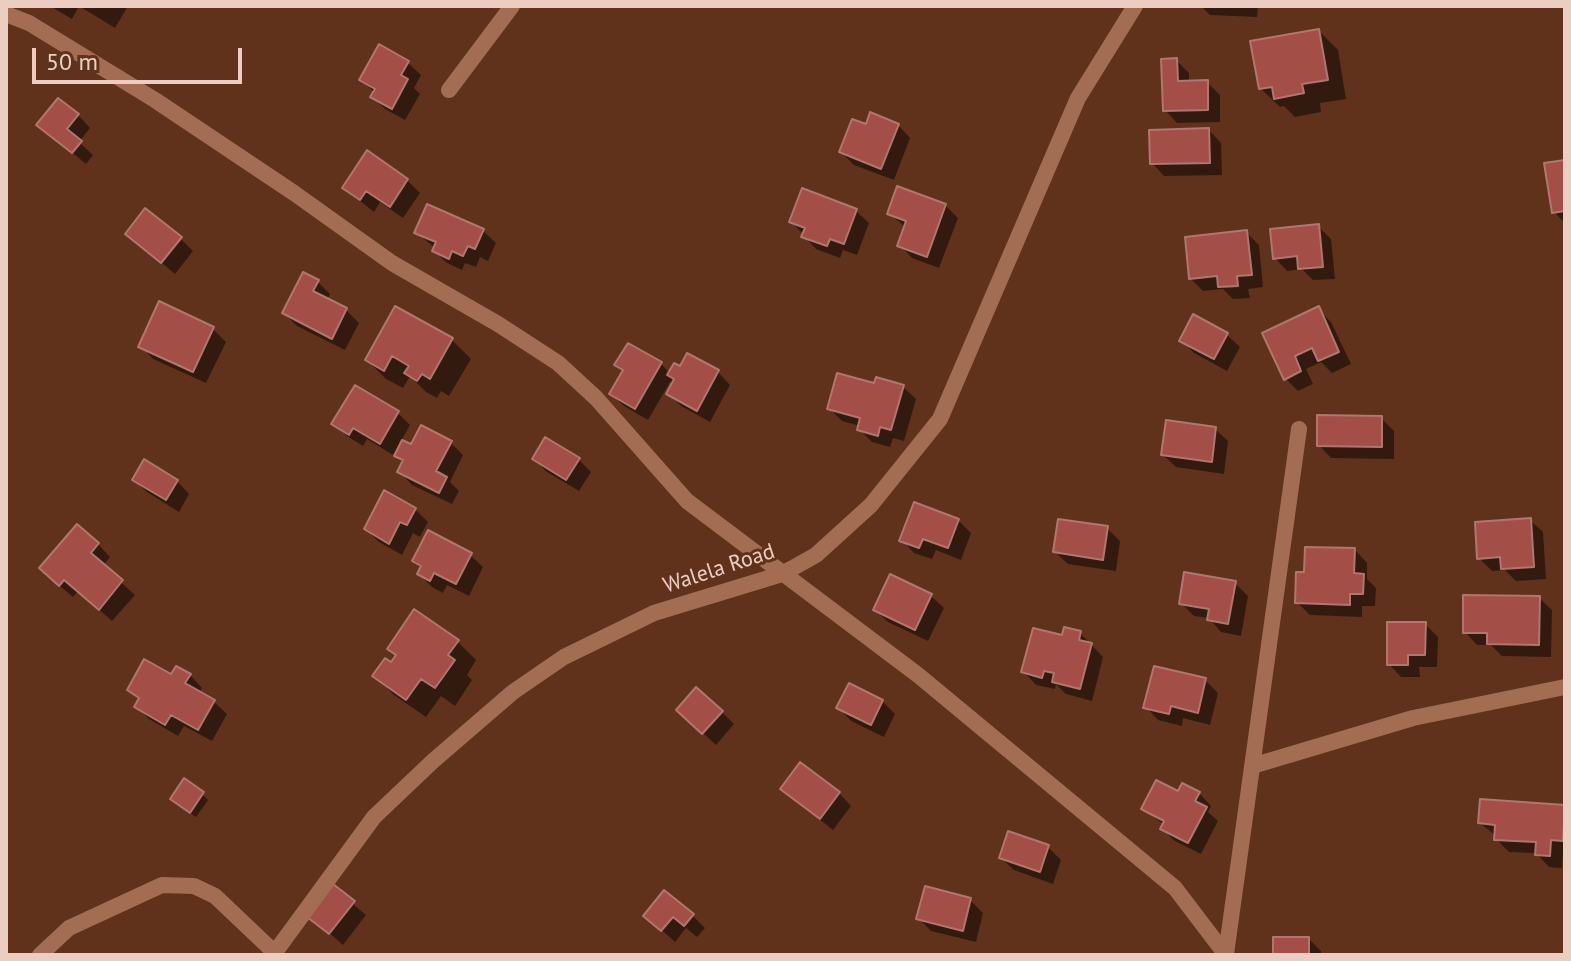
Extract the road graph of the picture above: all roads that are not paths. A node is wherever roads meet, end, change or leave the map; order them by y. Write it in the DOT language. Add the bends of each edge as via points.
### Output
graph roads {
  1 [pos="512,6"];
  2 [pos="1135,6"];
  3 [pos="6,14"];
  4 [pos="449,90"];
  5 [pos="1299,429"];
  6 [pos="782,574"];
  7 [pos="1565,687"];
  8 [pos="1252,766"];
  9 [pos="273,954"];
  10 [pos="1226,954"];
  11 [pos="40,955"];
  1 -- 4 [label="street"];
  2 -- 6 [label="street, Walela Road" via="1078,98 940,419 871,505 816,555"];
  3 -- 6 [label="street" via="155,100 392,263 558,363 687,501"];
  5 -- 8 [label="street"];
  6 -- 9 [label="street, Walela Road" via="654,613 564,657 513,692 374,817"];
  6 -- 10 [label="street" via="918,675 1175,888"];
  7 -- 8 [label="street" via="1413,718"];
  8 -- 10 [label="street"];
  9 -- 11 [label="street" via="215,896 194,886 162,885 69,928"];
}
